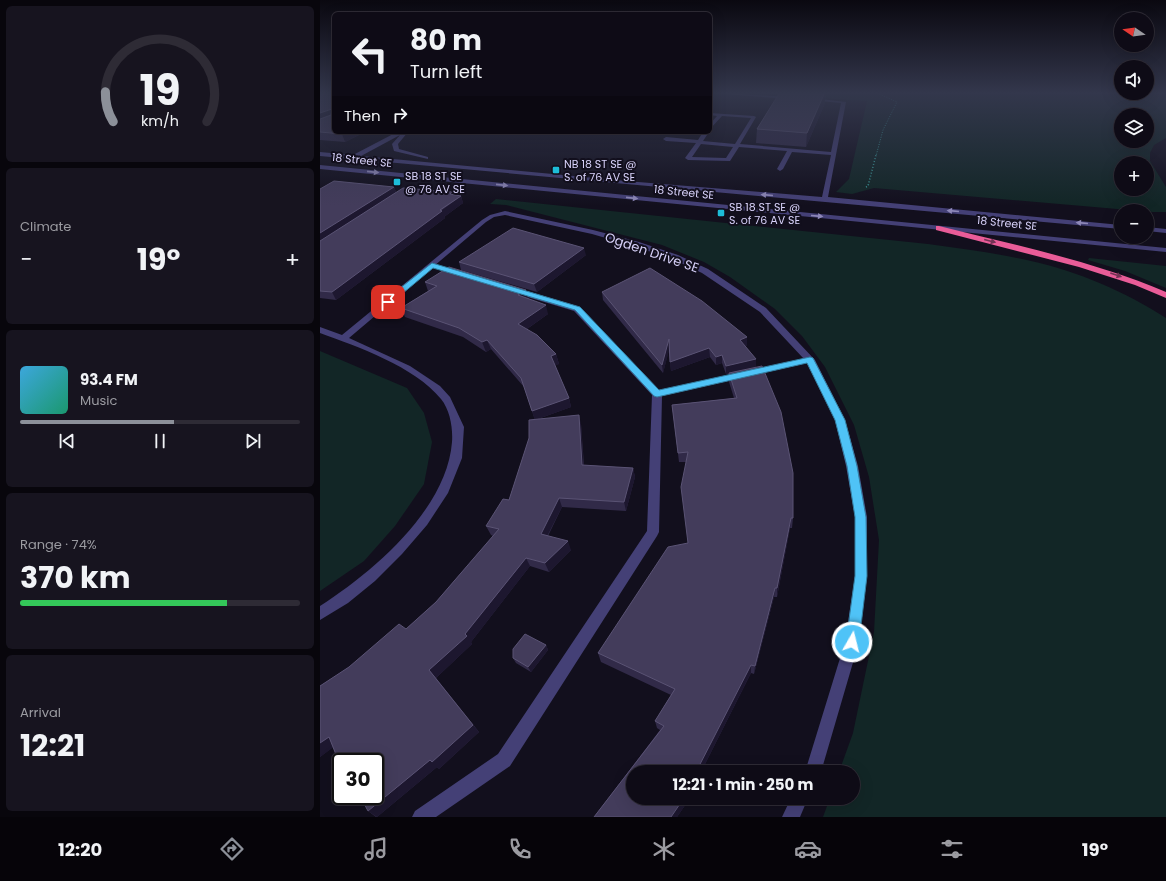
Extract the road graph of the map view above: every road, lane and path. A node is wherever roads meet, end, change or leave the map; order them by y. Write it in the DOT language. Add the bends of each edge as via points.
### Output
graph roads {
  1 [pos="746,130"];
  2 [pos="839,130"];
  3 [pos="883,130"];
  4 [pos="396,134"];
  5 [pos="403,134"];
  6 [pos="704,134"];
  7 [pos="666,140"];
  8 [pos="698,142"];
  9 [pos="737,145"];
  10 [pos="790,150"];
  11 [pos="320,154"];
  12 [pos="834,154"];
  13 [pos="354,157"];
  14 [pos="320,167"];
  15 [pos="334,168"];
  16 [pos="473,168"];
  17 [pos="780,169"];
  18 [pos="325,173"];
  19 [pos="862,188"];
  20 [pos="825,199"];
  21 [pos="1114,226"];
  22 [pos="939,228"];
  23 [pos="1154,230"];
  24 [pos="1166,231"];
  25 [pos="1166,250"];
  26 [pos="432,265"];
  27 [pos="447,270"];
  28 [pos="501,286"];
  29 [pos="1166,295"];
  30 [pos="320,330"];
  31 [pos="344,339"];
  32 [pos="810,360"];
  33 [pos="657,394"];
  34 [pos="320,614"];
  35 [pos="815,765"];
  36 [pos="797,805"];
  37 [pos="421,817"];
  38 [pos="791,817"];
  1 -- 9 [label="street"];
  2 -- 12 [label="street"];
  3 -- 19 [label="path" via="868,186"];
  4 -- 13 [label="street"];
  5 -- 16 [label="street" via="395,144 396,150"];
  6 -- 8 [label="street"];
  7 -- 8 [label="street"];
  8 -- 9 [label="street"];
  8 -- 9 [label="street" via="688,158 728,160"];
  9 -- 10 [label="street"];
  10 -- 12 [label="street"];
  10 -- 17 [label="street"];
  11 -- 13 [label="street, 18 Street SE"];
  12 -- 20 [label="street"];
  13 -- 15 [label="street"];
  13 -- 16 [label="street, 18 Street SE"];
  14 -- 15 [label="street, 18 Street SE"];
  15 -- 18 [label="street"];
  15 -- 22 [label="street, 18 Street SE, one-way"];
  20 -- 16 [label="street, 18 Street SE, one-way"];
  21 -- 20 [label="street, 18 Street SE, one-way"];
  22 -- 25 [label="street, 18 Street SE"];
  22 -- 29 [label="highway, one-way" via="1071,260 1142,284"];
  23 -- 24 [label="street"];
  26 -- 27 [label="street"];
  26 -- 31 [label="street, Ogden Drive SE"];
  26 -- 32 [label="street, Ogden Drive SE" via="484,221 499,213 514,213 594,232 675,257 705,271 764,310"];
  28 -- 33 [label="street" via="577,309"];
  30 -- 31 [label="street"];
  31 -- 34 [label="street" via="394,361 437,387 448,400 454,414 458,431 457,450 452,472 441,494 409,539 387,563 360,586"];
  32 -- 33 [label="street"];
  32 -- 35 [label="street, Ogden Drive SE" via="840,420 861,517 861,576 852,642"];
  33 -- 37 [label="street" via="653,532 504,760"];
  36 -- 38 [label="street"];
}
